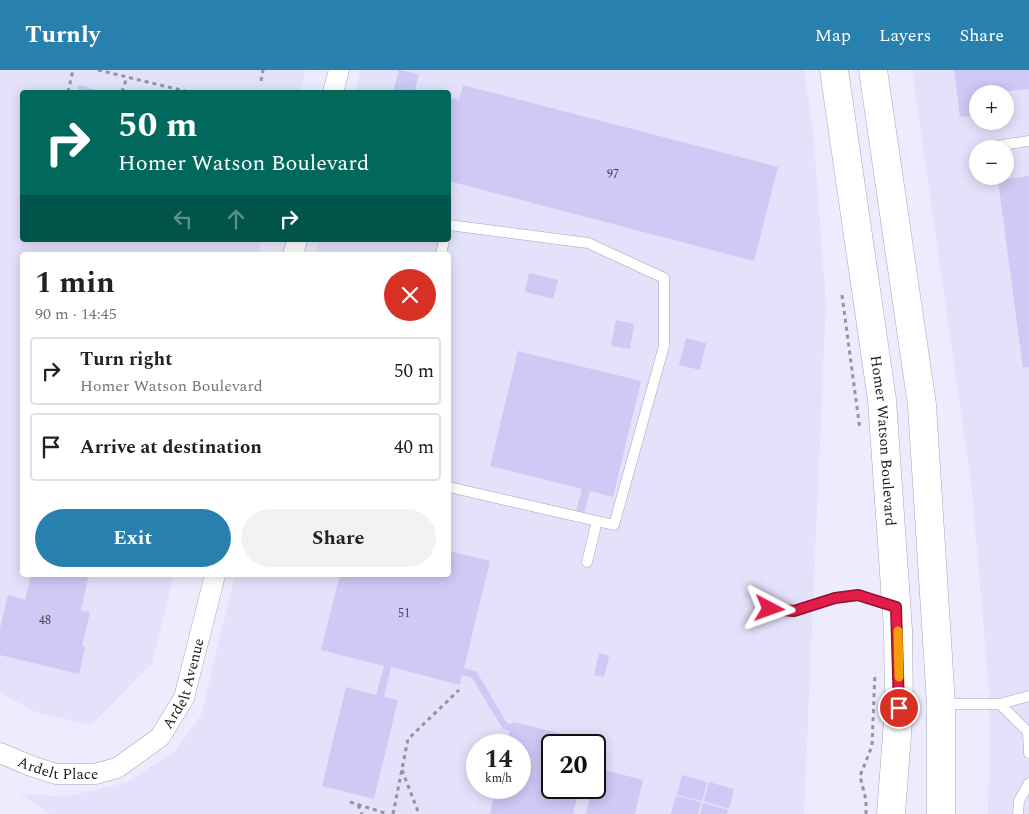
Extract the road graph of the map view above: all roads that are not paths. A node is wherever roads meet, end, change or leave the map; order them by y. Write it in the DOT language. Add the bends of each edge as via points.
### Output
graph roads {
  1 [pos="339,70"];
  2 [pos="834,70"];
  3 [pos="873,70"];
  4 [pos="334,90"];
  5 [pos="1029,141"];
  6 [pos="1014,143"];
  7 [pos="451,225"];
  8 [pos="451,488"];
  9 [pos="597,521"];
  10 [pos="587,562"];
  11 [pos="214,577"];
  12 [pos="896,607"];
  13 [pos="770,609"];
  14 [pos="1029,696"];
  15 [pos="941,704"];
  16 [pos="1000,704"];
  17 [pos="0,753"];
  18 [pos="1029,753"];
  19 [pos="117,768"];
  20 [pos="1029,784"];
  21 [pos="891,814"];
  22 [pos="941,814"];
  23 [pos="1018,814"];
  1 -- 4 [label="street"];
  2 -- 12 [label="main road, Homer Watson Boulevard" via="882,400"];
  3 -- 15 [label="main road" via="922,405"];
  5 -- 6 [label="lane"];
  7 -- 9 [label="lane" via="588,243 664,278 664,346 614,525"];
  8 -- 9 [label="lane"];
  9 -- 10 [label="lane"];
  11 -- 19 [label="street, Ardelt Avenue" via="184,698 160,737"];
  12 -- 13 [label="lane" via="858,595 835,598 794,611"];
  12 -- 21 [label="main road, Homer Watson Boulevard" via="899,708"];
  14 -- 16 [label="lane"];
  15 -- 16 [label="lane"];
  15 -- 22 [label="main road"];
  16 -- 18 [label="lane" via="1028,732"];
  17 -- 19 [label="street, Ardelt Place" via="56,774 95,774"];
  20 -- 23 [label="lane" via="1019,801"];
}
